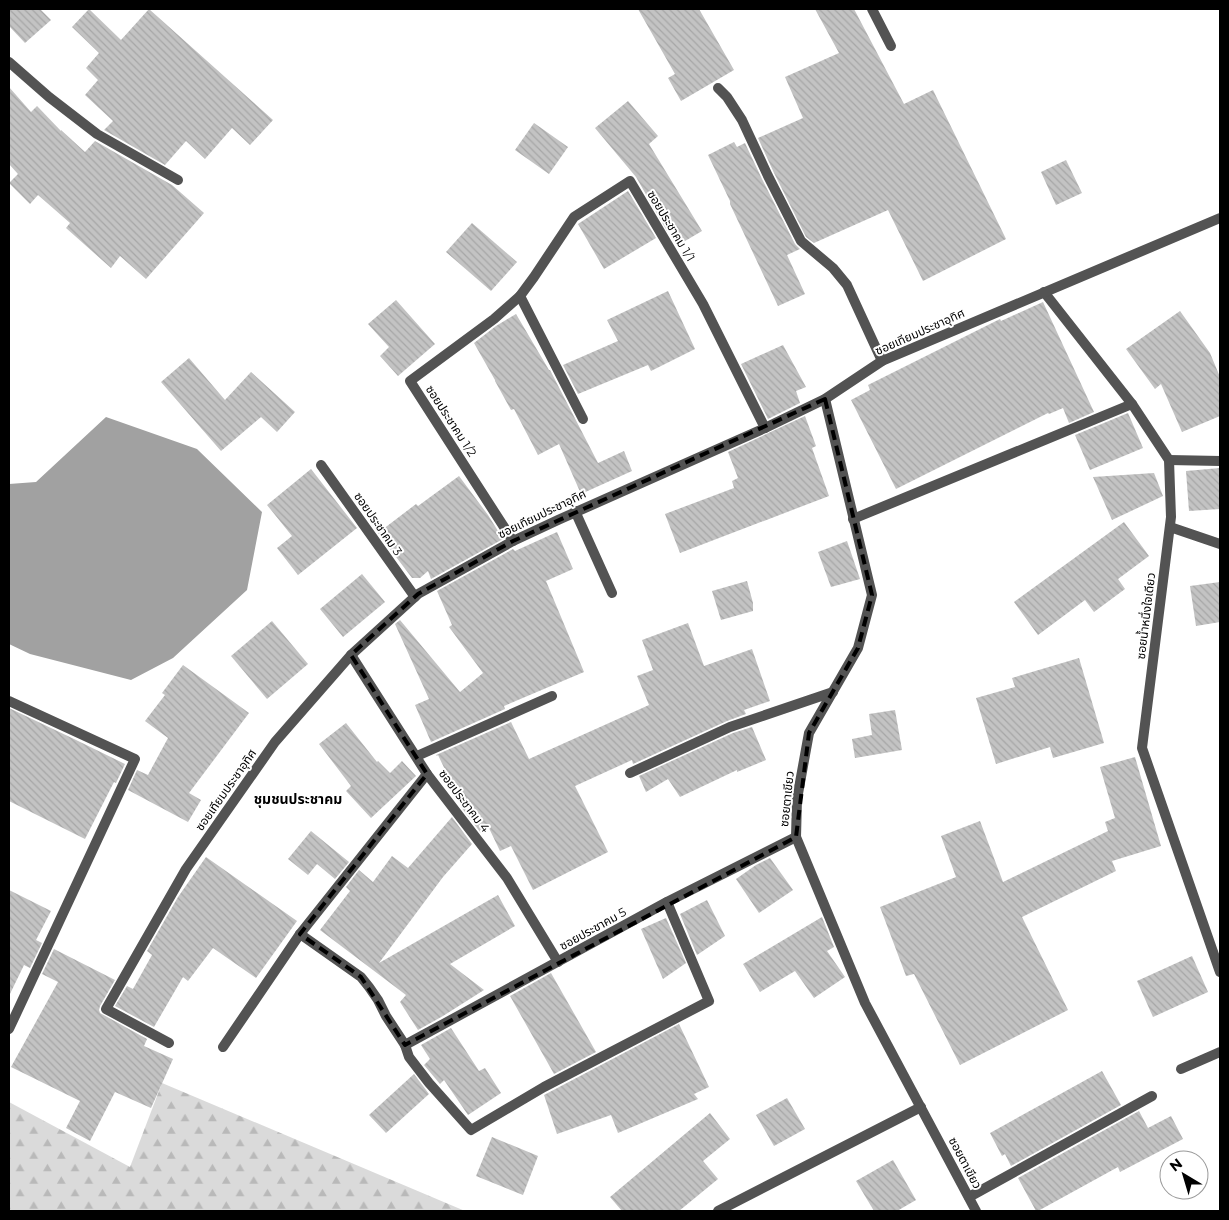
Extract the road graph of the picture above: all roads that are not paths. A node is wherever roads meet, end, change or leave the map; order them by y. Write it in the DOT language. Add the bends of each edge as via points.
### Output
graph roads {
  1 [pos="872,9"];
  2 [pos="891,46"];
  3 [pos="9,62"];
  4 [pos="718,88"];
  5 [pos="178,180"];
  6 [pos="1220,218"];
  7 [pos="1044,292"];
  8 [pos="520,296"];
  9 [pos="882,361"];
  10 [pos="825,399"];
  11 [pos="1132,404"];
  12 [pos="583,419"];
  13 [pos="765,428"];
  14 [pos="1169,460"];
  15 [pos="1220,461"];
  16 [pos="321,465"];
  17 [pos="575,512"];
  18 [pos="853,518"];
  19 [pos="1170,526"];
  20 [pos="513,542"];
  21 [pos="1220,544"];
  22 [pos="612,594"];
  23 [pos="415,597"];
  24 [pos="351,655"];
  25 [pos="833,692"];
  26 [pos="552,696"];
  27 [pos="9,701"];
  28 [pos="417,756"];
  29 [pos="630,773"];
  30 [pos="427,774"];
  31 [pos="796,837"];
  32 [pos="667,902"];
  33 [pos="300,934"];
  34 [pos="558,962"];
  35 [pos="1220,972"];
  36 [pos="9,1029"];
  37 [pos="168,1043"];
  38 [pos="405,1045"];
  39 [pos="222,1046"];
  40 [pos="1220,1052"];
  41 [pos="1181,1069"];
  42 [pos="1152,1096"];
  43 [pos="921,1107"];
  44 [pos="969,1197"];
  45 [pos="718,1211"];
  46 [pos="976,1211"];
  1 -- 2 [label="street"];
  3 -- 5 [label="street" via="97,134"];
  4 -- 9 [label="street" via="742,120 801,241 833,268 847,286"];
  6 -- 7 [label="street, ซอยเทียมประชาอุทิศ"];
  7 -- 9 [label="street, ซอยเทียมประชาอุทิศ"];
  7 -- 11 [label="street"];
  8 -- 12 [label="street"];
  8 -- 13 [label="street, ซอยประชาคม 1/1" via="574,217 630,181 703,304"];
  8 -- 20 [label="street, ซอยประชาคม 1/2" via="410,381"];
  9 -- 10 [label="street, ซอยเทียมประชาอุทิศ"];
  10 -- 13 [label="street, ซอยเทียมประชาอุทิศ"];
  10 -- 18 [label="street, ซอยตาเขียว"];
  11 -- 14 [label="street"];
  11 -- 18 [label="street"];
  13 -- 17 [label="street, ซอยเทียมประชาอุทิศ"];
  14 -- 15 [label="street"];
  14 -- 19 [label="street, ซอยน้ำหนึ่งใจเดียว"];
  16 -- 23 [label="street, ซอยประชาคม 3"];
  17 -- 20 [label="street, ซอยเทียมประชาอุทิศ"];
  17 -- 22 [label="street"];
  18 -- 25 [label="street, ซอยตาเขียว" via="872,595 858,648"];
  19 -- 21 [label="street"];
  19 -- 35 [label="street, ซอยน้ำหนึ่งใจเดียว" via="1142,748"];
  20 -- 23 [label="street, ซอยเทียมประชาอุทิศ"];
  23 -- 24 [label="street, ซอยเทียมประชาอุทิศ"];
  24 -- 28 [label="street, ซอยประชาคม 4"];
  24 -- 37 [label="street, ซอยเทียมประชาอุทิศ" via="276,742 186,868 106,1008"];
  25 -- 29 [label="street" via="730,727"];
  25 -- 31 [label="street, ซอยตาเขียว" via="809,733 797,799"];
  26 -- 28 [label="street"];
  27 -- 36 [label="street" via="134,759"];
  28 -- 30 [label="street, ซอยประชาคม 4"];
  30 -- 33 [label="street"];
  30 -- 34 [label="street, ซอยประชาคม 4" via="507,878"];
  31 -- 32 [label="street, ซอยประชาคม 5"];
  31 -- 43 [label="street, ซอยตาเขียว" via="865,1003"];
  32 -- 34 [label="street, ซอยประชาคม 5"];
  32 -- 38 [label="street" via="709,1001 544,1087 471,1130 429,1083"];
  33 -- 38 [label="street" via="361,977"];
  33 -- 39 [label="street"];
  34 -- 38 [label="street, ซอยประชาคม 5"];
  40 -- 41 [label="street"];
  42 -- 44 [label="street"];
  43 -- 44 [label="street, ซอยตาเขียว"];
  43 -- 45 [label="street"];
  44 -- 46 [label="street, ซอยตาเขียว"];
}
